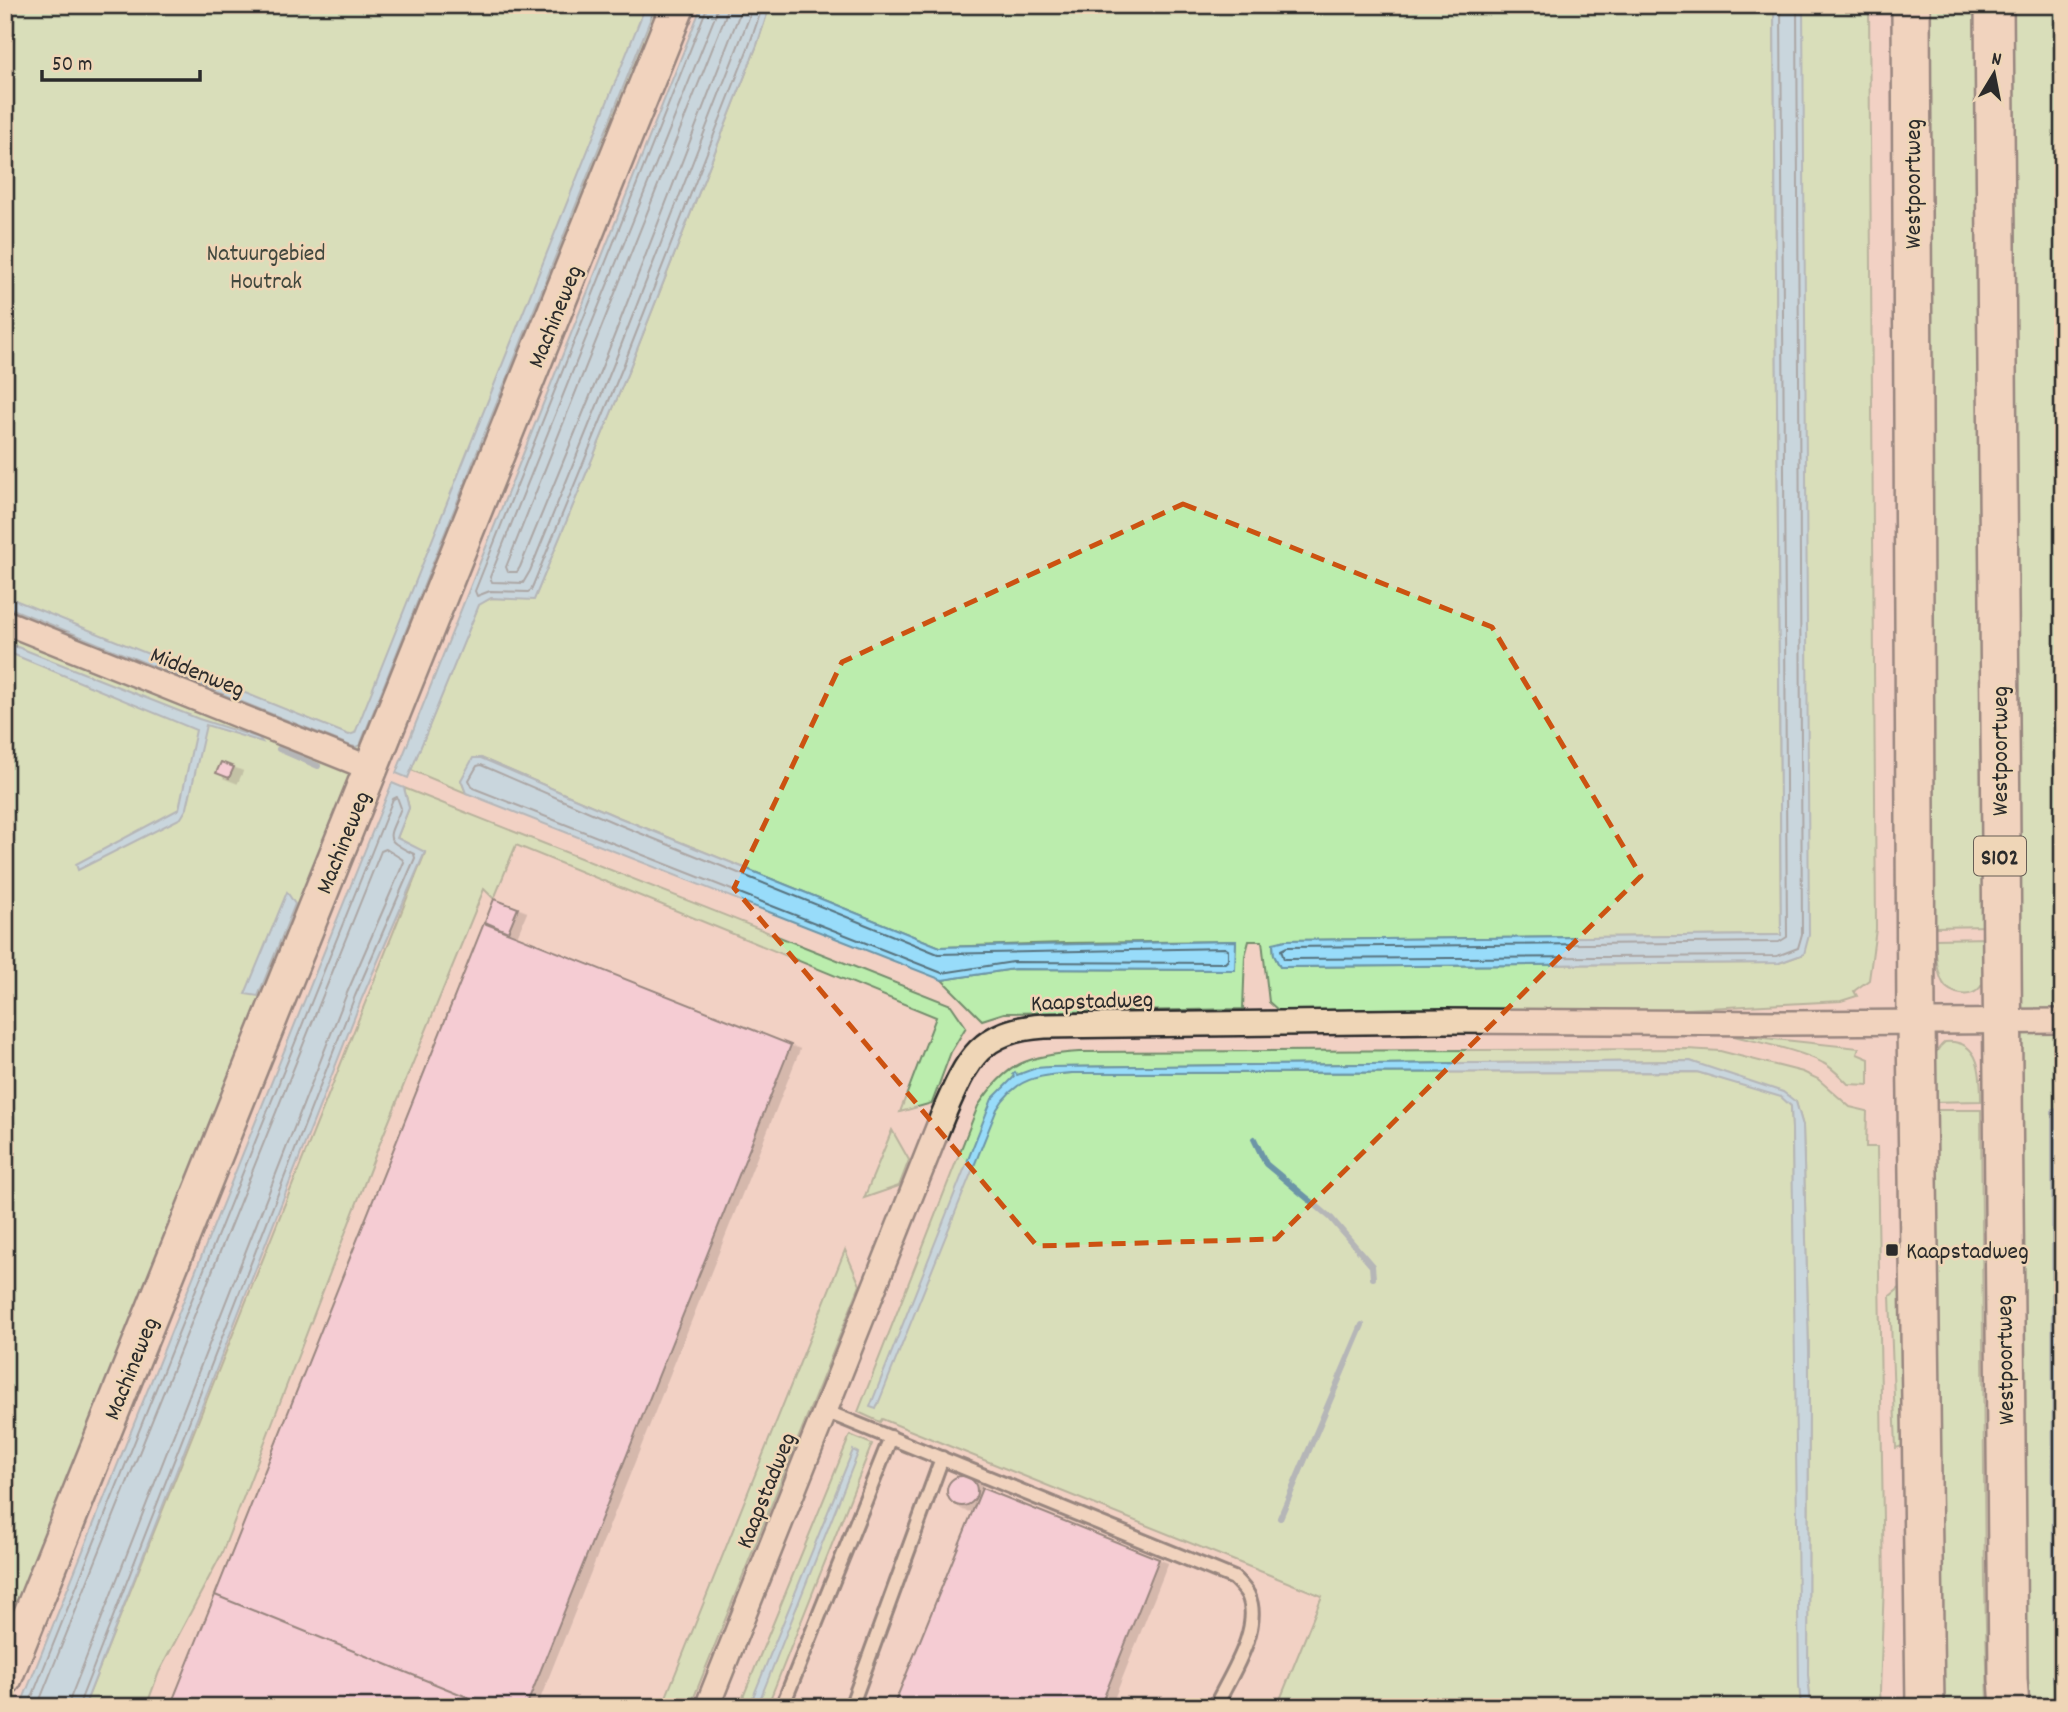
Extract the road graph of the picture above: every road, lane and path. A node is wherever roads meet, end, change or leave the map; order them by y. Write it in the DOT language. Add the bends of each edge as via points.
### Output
graph roads {
  1 [pos="678,5"];
  2 [pos="1910,5"];
  3 [pos="1994,5"];
  4 [pos="5,622"];
  5 [pos="372,769"];
  6 [pos="2063,1021"];
  7 [pos="1899,1022"];
  8 [pos="2001,1022"];
  9 [pos="825,1410"];
  10 [pos="891,1437"];
  11 [pos="942,1458"];
  12 [pos="5,1678"];
  13 [pos="707,1707"];
  14 [pos="782,1707"];
  15 [pos="851,1707"];
  16 [pos="1215,1707"];
  17 [pos="1925,1707"];
  18 [pos="2010,1707"];
  1 -- 5 [label="street, Machineweg"];
  2 -- 7 [label="main road, Westpoortweg"];
  3 -- 8 [label="main road, Westpoortweg / S102"];
  4 -- 5 [label="street, Middenweg"];
  5 -- 12 [label="street, Machineweg"];
  6 -- 8 [label="street, Kaapstadweg"];
  7 -- 8 [label="street, Kaapstadweg"];
  7 -- 9 [label="street, Kaapstadweg" via="1444,1021 1014,1030 989,1042 961,1073"];
  7 -- 17 [label="main road, Westpoortweg"];
  8 -- 18 [label="main road, Westpoortweg / S102"];
  9 -- 10 [label="lane"];
  9 -- 13 [label="street, Kaapstadweg"];
  10 -- 11 [label="lane"];
  10 -- 14 [label="lane"];
  11 -- 15 [label="lane"];
  11 -- 16 [label="lane" via="1234,1578 1247,1594 1253,1614 1250,1634"];
}
